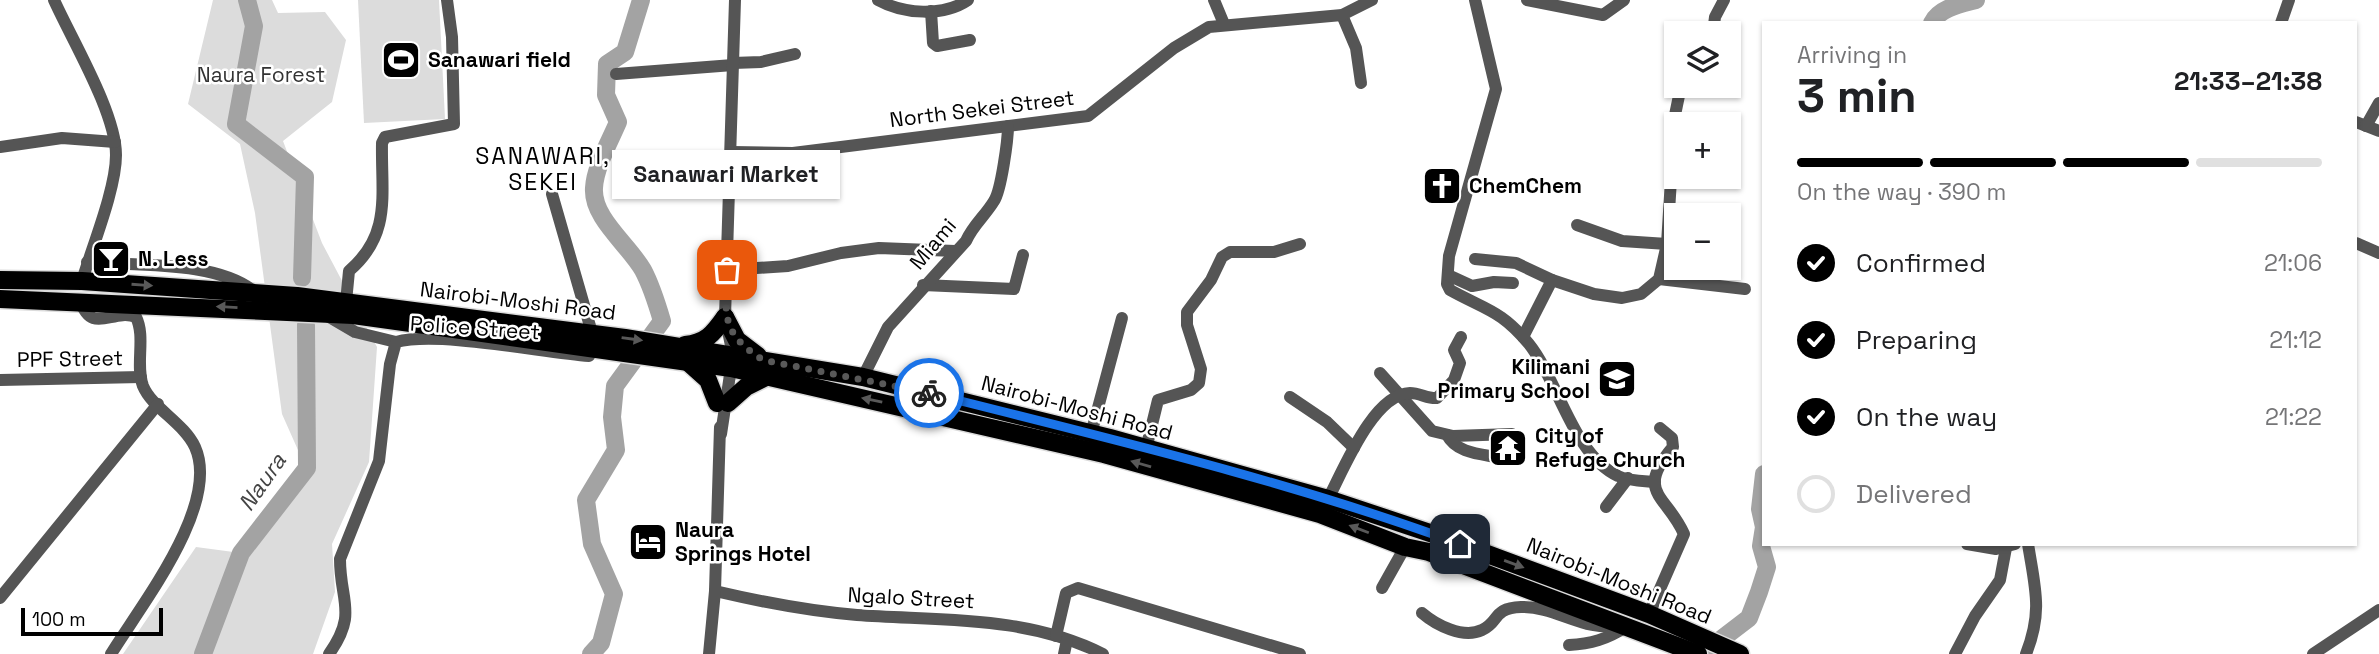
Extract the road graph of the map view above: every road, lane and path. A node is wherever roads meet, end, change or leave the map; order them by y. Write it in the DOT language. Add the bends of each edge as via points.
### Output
graph roads {
  1 [pos="54,0"];
  2 [pos="447,0"];
  3 [pos="735,0"];
  4 [pos="878,0"];
  5 [pos="968,0"];
  6 [pos="1214,0"];
  7 [pos="1372,0"];
  8 [pos="1475,0"];
  9 [pos="1527,0"];
  10 [pos="1624,0"];
  11 [pos="1724,0"];
  12 [pos="2289,0"];
  13 [pos="932,11"];
  14 [pos="1342,15"];
  15 [pos="1715,21"];
  16 [pos="2282,21"];
  17 [pos="1224,24"];
  18 [pos="970,40"];
  19 [pos="794,54"];
  20 [pos="733,64"];
  21 [pos="616,74"];
  22 [pos="1362,83"];
  23 [pos="1679,98"];
  24 [pos="2379,103"];
  25 [pos="2361,124"];
  26 [pos="1008,127"];
  27 [pos="2379,131"];
  28 [pos="115,142"];
  29 [pos="0,147"];
  30 [pos="732,152"];
  31 [pos="552,194"];
  32 [pos="1670,203"];
  33 [pos="1577,226"];
  34 [pos="2357,243"];
  35 [pos="1300,244"];
  36 [pos="1664,244"];
  37 [pos="955,251"];
  38 [pos="2379,253"];
  39 [pos="1023,255"];
  40 [pos="1664,257"];
  41 [pos="1475,259"];
  42 [pos="87,262"];
  43 [pos="727,270"];
  44 [pos="1448,275"];
  45 [pos="1659,279"];
  46 [pos="0,280"];
  47 [pos="1552,280"];
  48 [pos="82,281"];
  49 [pos="1513,283"];
  50 [pos="923,285"];
  51 [pos="1745,289"];
  52 [pos="256,293"];
  53 [pos="0,299"];
  54 [pos="80,300"];
  55 [pos="346,302"];
  56 [pos="323,313"];
  57 [pos="1122,318"];
  58 [pos="725,324"];
  59 [pos="592,333"];
  60 [pos="1461,337"];
  61 [pos="1522,337"];
  62 [pos="396,342"];
  63 [pos="671,345"];
  64 [pos="622,352"];
  65 [pos="725,361"];
  66 [pos="689,363"];
  67 [pos="766,368"];
  68 [pos="1380,373"];
  69 [pos="141,377"];
  70 [pos="863,377"];
  71 [pos="0,380"];
  72 [pos="1399,396"];
  73 [pos="1290,397"];
  74 [pos="722,403"];
  75 [pos="158,404"];
  76 [pos="1660,428"];
  77 [pos="1090,434"];
  78 [pos="1512,434"];
  79 [pos="1447,435"];
  80 [pos="1354,448"];
  81 [pos="1146,449"];
  82 [pos="1501,458"];
  83 [pos="1628,478"];
  84 [pos="1655,482"];
  85 [pos="1328,499"];
  86 [pos="1606,507"];
  87 [pos="2011,546"];
  88 [pos="2028,546"];
  89 [pos="1405,547"];
  90 [pos="1382,588"];
  91 [pos="715,591"];
  92 [pos="0,598"];
  93 [pos="2379,610"];
  94 [pos="1422,612"];
  95 [pos="1649,614"];
  96 [pos="1624,626"];
  97 [pos="1062,638"];
  98 [pos="1569,645"];
  99 [pos="1702,647"];
  100 [pos="1737,653"];
  101 [pos="111,654"];
  102 [pos="329,654"];
  103 [pos="709,654"];
  104 [pos="1064,654"];
  105 [pos="1102,654"];
  106 [pos="1300,654"];
  107 [pos="1955,654"];
  108 [pos="2026,654"];
  109 [pos="2314,654"];
  1 -- 28 [label="street"];
  2 -- 55 [label="street" via="454,124 386,137 377,237 349,271"];
  3 -- 20 [label="street"];
  4 -- 13 [label="street" via="900,9"];
  5 -- 13 [label="street"];
  6 -- 17 [label="street"];
  7 -- 14 [label="street, North Sekei Street"];
  8 -- 44 [label="street" via="1496,89 1463,200"];
  9 -- 10 [label="street" via="1603,15"];
  11 -- 15 [label="street"];
  12 -- 16 [label="street"];
  13 -- 18 [label="street" via="933,43"];
  14 -- 17 [label="street, North Sekei Street"];
  14 -- 22 [label="street" via="1356,48"];
  17 -- 26 [label="street, North Sekei Street" via="1174,48 1087,116"];
  19 -- 20 [label="street"];
  20 -- 21 [label="street"];
  20 -- 30 [label="street"];
  23 -- 32 [label="street"];
  24 -- 25 [label="street"];
  25 -- 27 [label="street"];
  26 -- 30 [label="street, North Sekei Street" via="793,153"];
  26 -- 37 [label="street, Miami" via="1008,150 995,200"];
  28 -- 29 [label="street" via="62,138"];
  28 -- 42 [label="street" via="113,174"];
  30 -- 43 [label="street"];
  31 -- 59 [label="street"];
  33 -- 36 [label="street" via="1622,241"];
  34 -- 38 [label="street"];
  35 -- 81 [label="street" via="1273,252 1230,252 1222,257 1187,312 1202,369 1199,383 1158,400"];
  37 -- 43 [label="street" via="879,248 788,266"];
  37 -- 50 [label="street, Miami"];
  39 -- 50 [label="street" via="1014,289"];
  40 -- 45 [label="street"];
  41 -- 47 [label="street" via="1516,263"];
  42 -- 48 [label="street"];
  42 -- 52 [label="street" via="206,271 237,280"];
  43 -- 58 [label="street"];
  44 -- 49 [label="street" via="1472,286"];
  44 -- 61 [label="street" via="1450,290 1487,306"];
  45 -- 47 [label="street" via="1641,294 1622,298"];
  45 -- 51 [label="street"];
  46 -- 48 [label="highway, Nairobi-Moshi Road"];
  47 -- 61 [label="street"];
  48 -- 52 [label="highway, Nairobi-Moshi Road, one-way"];
  50 -- 70 [label="street, Miami" via="888,327"];
  52 -- 55 [label="highway, Nairobi-Moshi Road"];
  53 -- 54 [label="highway, Nairobi-Moshi Road"];
  56 -- 54 [label="highway, Nairobi-Moshi Road, one-way"];
  54 -- 69 [label="street" via="90,318 136,317"];
  55 -- 59 [label="highway, Nairobi-Moshi Road"];
  56 -- 62 [label="street" via="355,332"];
  56 -- 64 [label="highway, Nairobi-Moshi Road"];
  57 -- 77 [label="street"];
  58 -- 63 [label="highway" via="701,343"];
  58 -- 65 [label="street"];
  58 -- 67 [label="highway"];
  59 -- 63 [label="highway, Nairobi-Moshi Road, one-way"];
  60 -- 72 [label="street" via="1454,350 1459,368 1441,394 1433,399 1409,393"];
  61 -- 83 [label="street" via="1545,368 1565,414 1587,445 1611,471"];
  62 -- 64 [label="street, Police Street" via="444,341 617,359"];
  62 -- 102 [label="street, Police Street" via="379,461 340,559 338,576 348,611"];
  63 -- 65 [label="highway, Nairobi-Moshi Road"];
  64 -- 66 [label="highway, Nairobi-Moshi Road"];
  65 -- 66 [label="highway, Nairobi-Moshi Road"];
  65 -- 67 [label="highway, Nairobi-Moshi Road"];
  65 -- 74 [label="street"];
  66 -- 74 [label="highway" via="708,380"];
  67 -- 70 [label="highway, Nairobi-Moshi Road"];
  67 -- 74 [label="highway"];
  89 -- 67 [label="highway, Nairobi-Moshi Road, one-way" via="1320,514"];
  68 -- 72 [label="street"];
  69 -- 71 [label="street, PPF Street"];
  69 -- 75 [label="street"];
  70 -- 77 [label="highway, Nairobi-Moshi Road"];
  72 -- 79 [label="street" via="1426,426"];
  72 -- 80 [label="street" via="1374,416"];
  73 -- 80 [label="street" via="1327,422"];
  74 -- 91 [label="street"];
  75 -- 92 [label="street"];
  75 -- 101 [label="street" via="196,449 200,498 189,526"];
  76 -- 84 [label="street" via="1672,438 1673,447 1658,464"];
  77 -- 81 [label="highway, Nairobi-Moshi Road"];
  78 -- 79 [label="street"];
  79 -- 82 [label="street" via="1463,450"];
  80 -- 85 [label="street"];
  81 -- 85 [label="highway, Nairobi-Moshi Road"];
  83 -- 84 [label="street"];
  83 -- 86 [label="street"];
  84 -- 95 [label="street" via="1658,498 1684,534"];
  85 -- 95 [label="highway, Nairobi-Moshi Road, one-way"];
  87 -- 107 [label="street" via="2000,580"];
  88 -- 108 [label="street" via="2038,606"];
  89 -- 90 [label="street"];
  89 -- 96 [label="highway, Nairobi-Moshi Road"];
  91 -- 97 [label="street, Ngalo Street" via="854,615 988,621"];
  91 -- 103 [label="street"];
  93 -- 109 [label="street"];
  94 -- 96 [label="street" via="1432,621 1473,633 1484,630 1501,611 1523,607 1597,628"];
  95 -- 99 [label="highway, Nairobi-Moshi Road"];
  96 -- 98 [label="street" via="1612,637"];
  96 -- 99 [label="highway, Nairobi-Moshi Road"];
  97 -- 104 [label="street"];
  97 -- 105 [label="street, Ngalo Street"];
  97 -- 106 [label="street" via="1066,593 1078,588"];
  99 -- 100 [label="highway, Nairobi-Moshi Road"];
}
